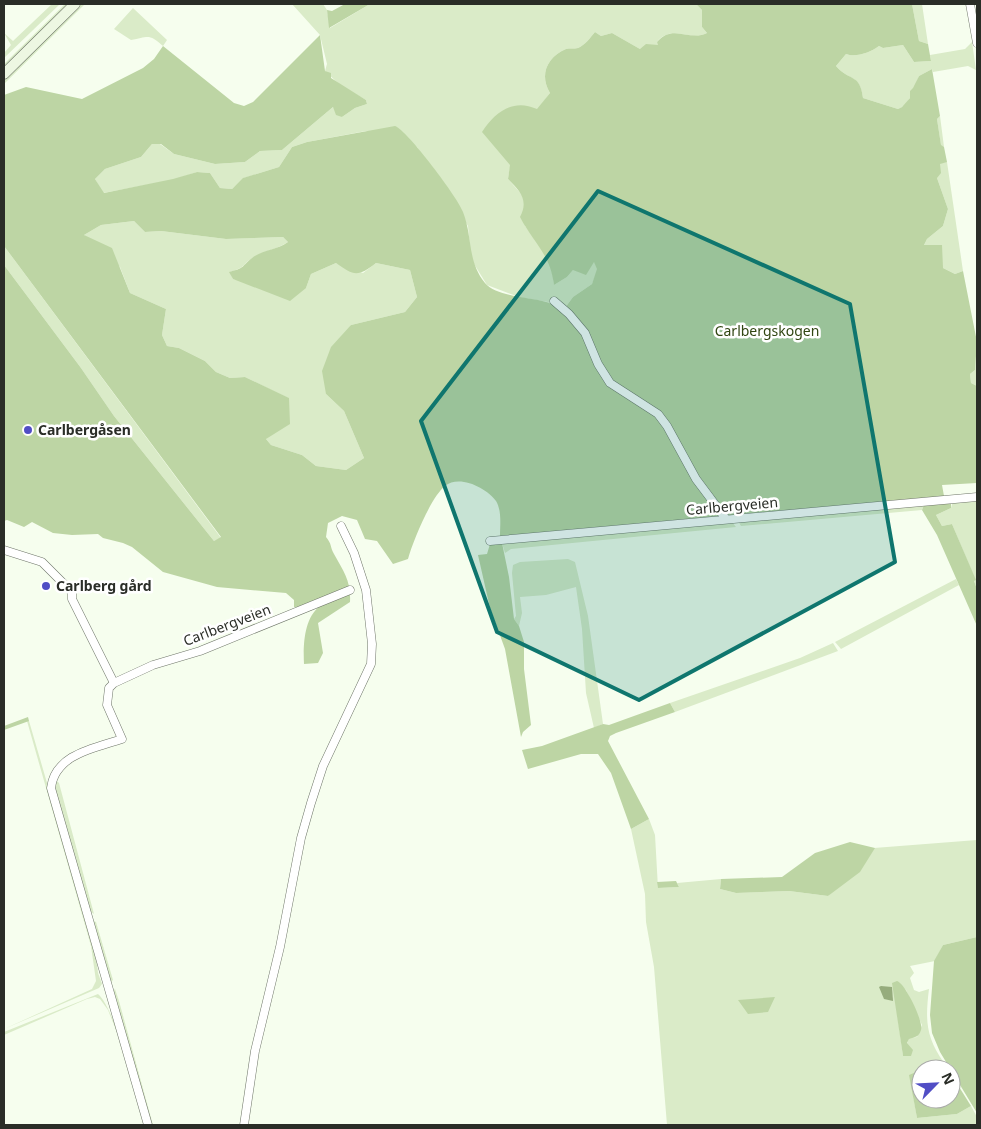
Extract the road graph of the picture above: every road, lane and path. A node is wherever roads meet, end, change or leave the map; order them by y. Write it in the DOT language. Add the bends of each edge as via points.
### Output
graph roads {
  1 [pos="75,4"];
  2 [pos="970,4"];
  3 [pos="977,43"];
  4 [pos="4,74"];
  5 [pos="554,301"];
  6 [pos="977,497"];
  7 [pos="726,519"];
  8 [pos="341,526"];
  9 [pos="490,540"];
  10 [pos="4,550"];
  11 [pos="350,590"];
  12 [pos="114,684"];
  13 [pos="148,1125"];
  14 [pos="244,1125"];
  1 -- 4 [label="main road"];
  2 -- 3 [label="street"];
  5 -- 7 [label="street" via="585,333 610,383 662,420 696,479"];
  6 -- 7 [label="street, Carlbergveien"];
  7 -- 9 [label="street, Carlbergveien"];
  8 -- 14 [label="street" via="366,590 371,664 323,766 301,838 255,1051"];
  10 -- 12 [label="street" via="42,562 72,592 72,599"];
  11 -- 12 [label="street, Carlbergveien" via="200,651 153,665"];
  12 -- 13 [label="street" via="109,688 108,705 122,739 68,759 53,776 50,788"];
}
